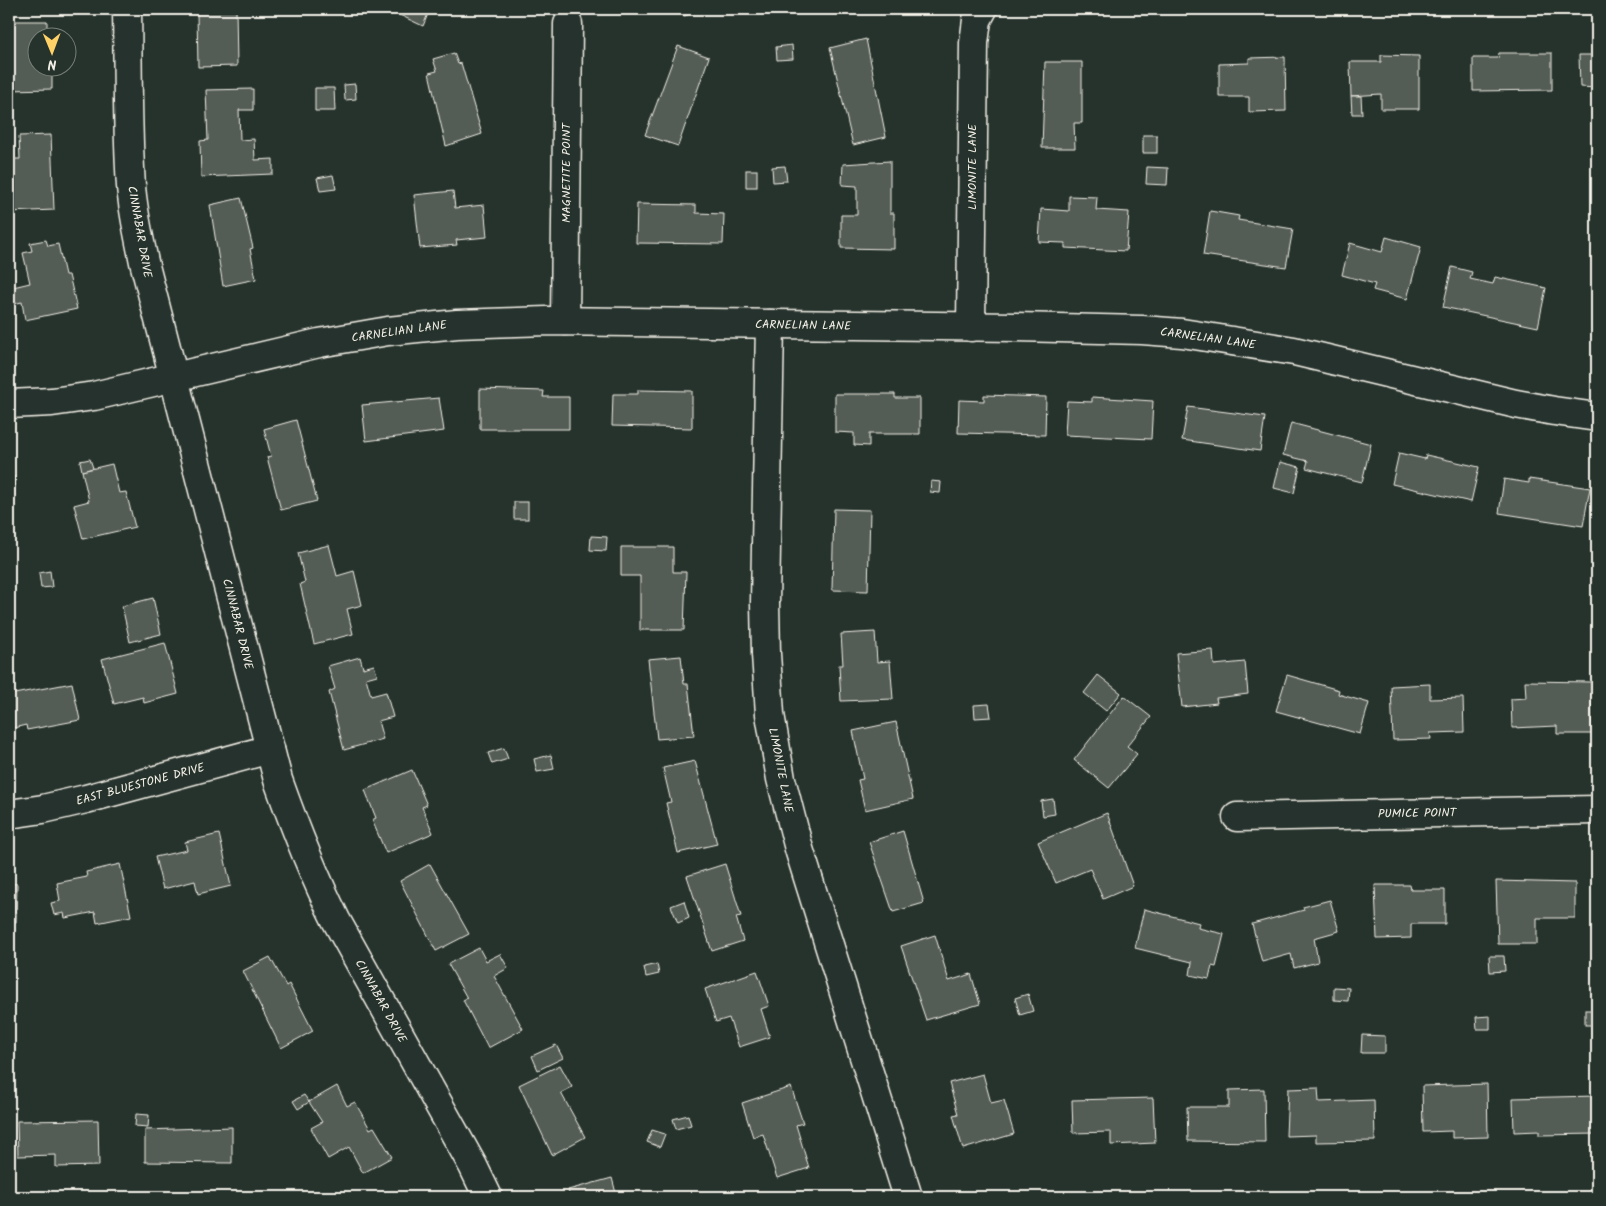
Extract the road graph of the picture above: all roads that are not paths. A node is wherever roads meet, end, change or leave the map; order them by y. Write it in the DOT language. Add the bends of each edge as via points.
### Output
graph roads {
  1 [pos="127,9"];
  2 [pos="983,9"];
  3 [pos="568,24"];
  4 [pos="565,321"];
  5 [pos="770,324"];
  6 [pos="971,327"];
  7 [pos="174,378"];
  8 [pos="9,404"];
  9 [pos="1597,417"];
  10 [pos="270,749"];
  11 [pos="1597,810"];
  12 [pos="9,814"];
  13 [pos="1237,817"];
  14 [pos="488,1197"];
  15 [pos="908,1197"];
  1 -- 7 [label="street, CINNABAR DRIVE" via="132,188 137,228"];
  2 -- 6 [label="street, LIMONITE LANE" via="977,20 974,43"];
  3 -- 4 [label="street, MAGNETITE POINT"];
  4 -- 5 [label="street, CARNELIAN LANE"];
  4 -- 7 [label="street, CARNELIAN LANE" via="457,324 388,331"];
  5 -- 6 [label="street, CARNELIAN LANE"];
  5 -- 15 [label="street, LIMONITE LANE" via="765,603 770,714 781,779 801,857"];
  6 -- 9 [label="street, CARNELIAN LANE" via="1182,332 1312,355 1516,404"];
  7 -- 8 [label="street, CARNELIAN LANE" via="94,396"];
  7 -- 10 [label="street, CINNABAR DRIVE"];
  10 -- 12 [label="street, EAST BLUESTONE DRIVE" via="86,799"];
  10 -- 14 [label="street, CINNABAR DRIVE" via="293,824 319,887"];
  11 -- 13 [label="street, PUMICE POINT"];
}
